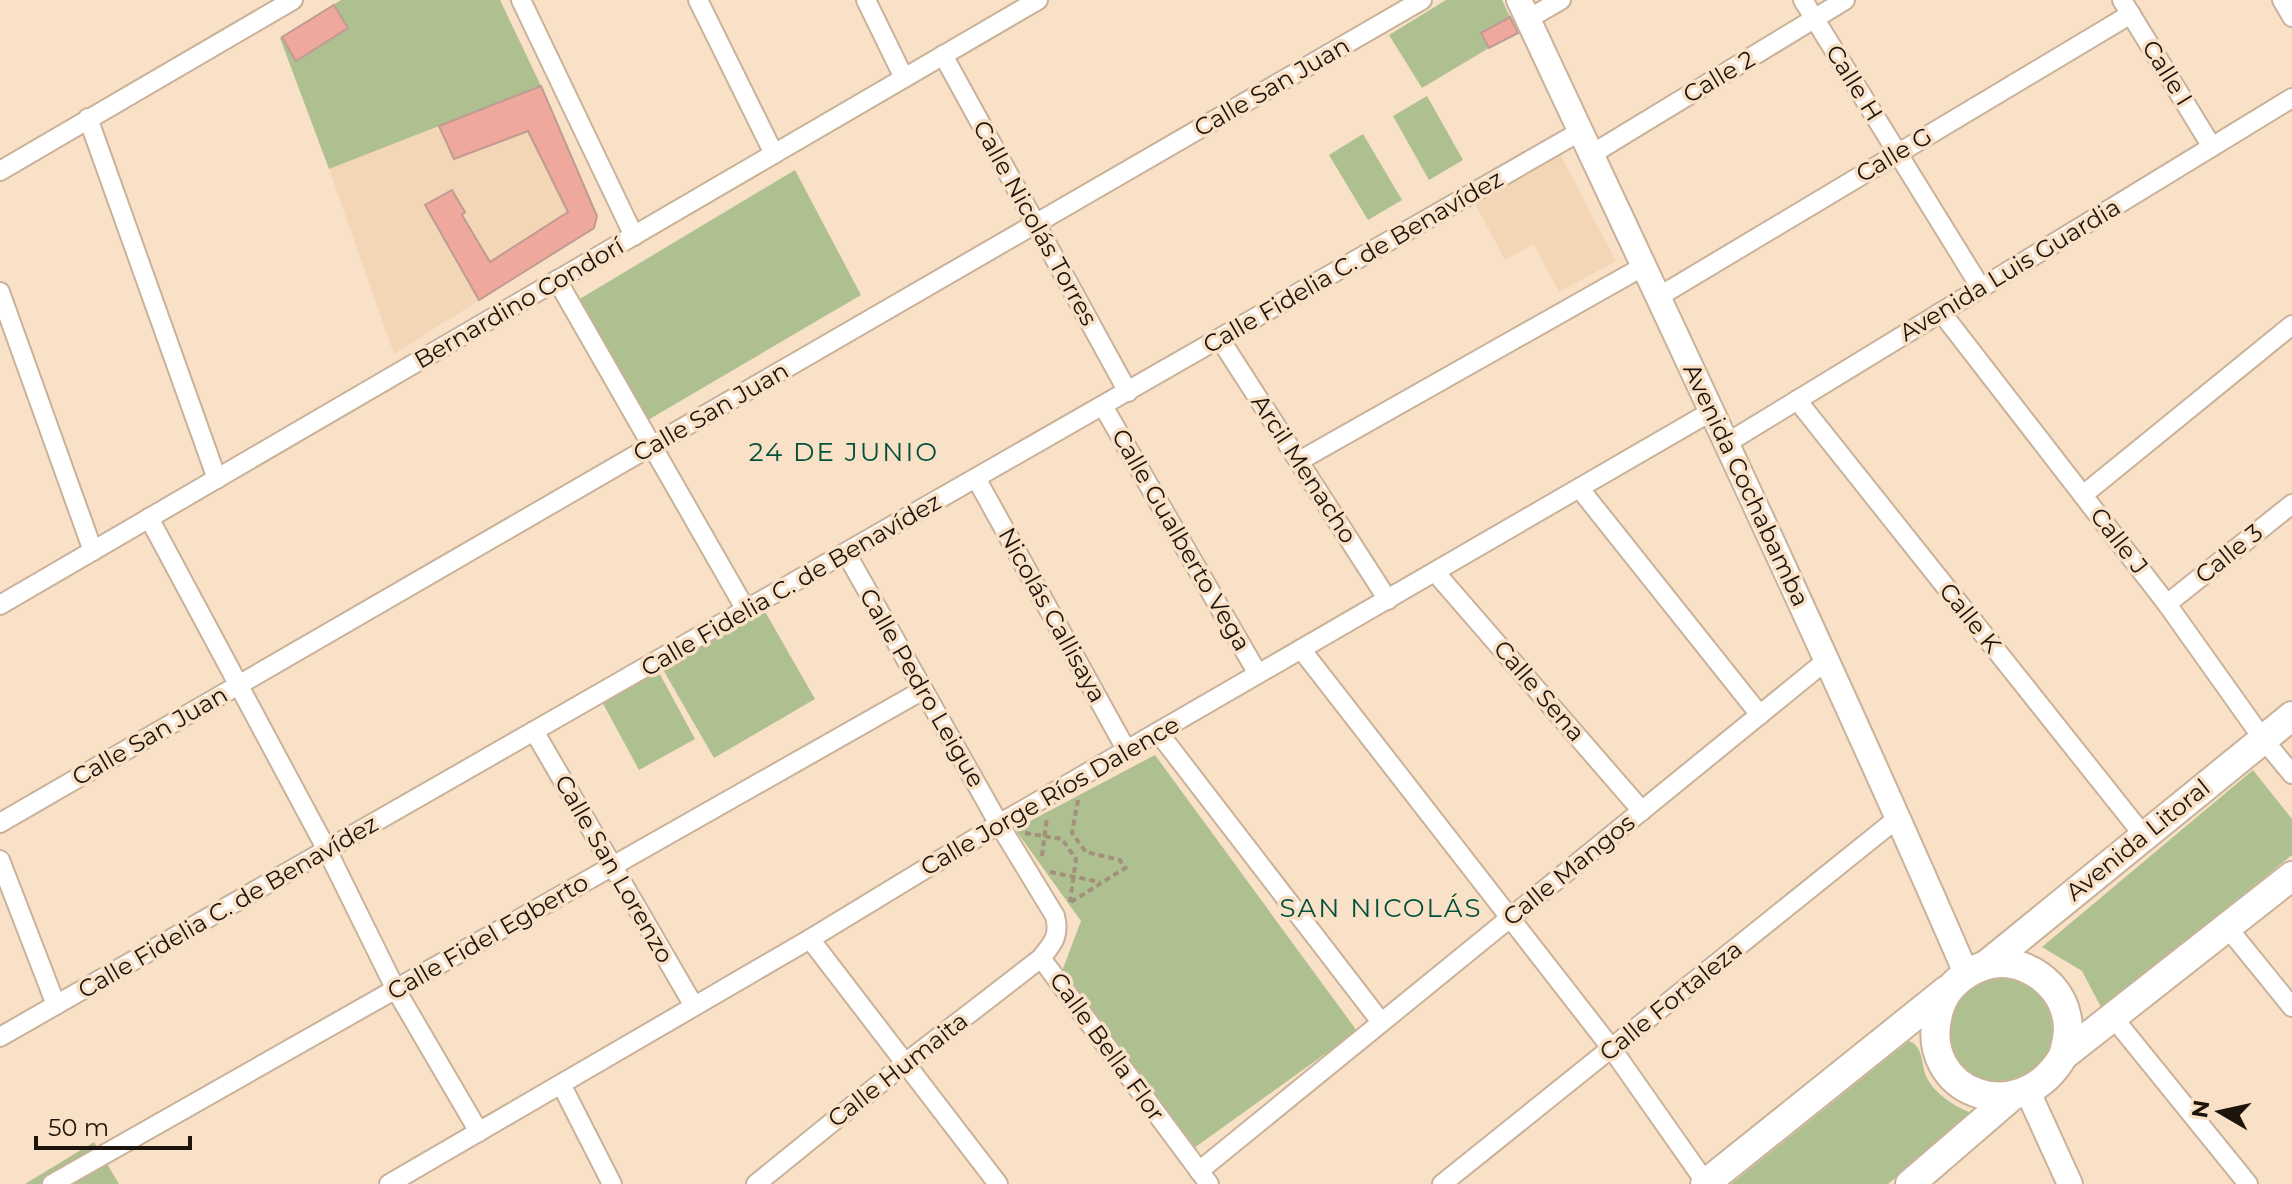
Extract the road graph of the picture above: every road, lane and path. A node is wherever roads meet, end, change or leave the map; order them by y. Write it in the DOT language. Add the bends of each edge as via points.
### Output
graph roads {
  1 [pos="293,0"];
  2 [pos="521,0"];
  3 [pos="698,0"];
  4 [pos="866,0"];
  5 [pos="1422,0"];
  6 [pos="1561,0"];
  7 [pos="1803,0"];
  8 [pos="1845,0"];
  9 [pos="2282,0"];
  10 [pos="1028,3"];
  11 [pos="2126,7"];
  12 [pos="1524,10"];
  13 [pos="2292,17"];
  14 [pos="1814,19"];
  15 [pos="943,55"];
  16 [pos="904,78"];
  17 [pos="2292,98"];
  18 [pos="88,118"];
  19 [pos="1581,131"];
  20 [pos="2212,147"];
  21 [pos="1897,153"];
  22 [pos="774,154"];
  23 [pos="1592,154"];
  24 [pos="0,171"];
  25 [pos="1036,224"];
  26 [pos="634,236"];
  27 [pos="1644,266"];
  28 [pos="557,280"];
  29 [pos="1981,288"];
  30 [pos="0,292"];
  31 [pos="1658,297"];
  32 [pos="1941,312"];
  33 [pos="2292,325"];
  34 [pos="1220,339"];
  35 [pos="1128,392"];
  36 [pos="1797,400"];
  37 [pos="1103,406"];
  38 [pos="1712,411"];
  39 [pos="1727,443"];
  40 [pos="652,446"];
  41 [pos="1299,461"];
  42 [pos="976,478"];
  43 [pos="217,479"];
  44 [pos="1580,489"];
  45 [pos="2083,495"];
  46 [pos="2292,504"];
  47 [pos="149,518"];
  48 [pos="93,551"];
  49 [pos="846,553"];
  50 [pos="1435,572"];
  51 [pos="1388,600"];
  52 [pos="2167,604"];
  53 [pos="0,605"];
  54 [pos="746,610"];
  55 [pos="1301,649"];
  56 [pos="1827,660"];
  57 [pos="1258,674"];
  58 [pos="238,685"];
  59 [pos="923,690"];
  60 [pos="1760,715"];
  61 [pos="2292,716"];
  62 [pos="534,731"];
  63 [pos="1158,732"];
  64 [pos="2263,739"];
  65 [pos="1127,751"];
  66 [pos="2292,774"];
  67 [pos="1078,798"];
  68 [pos="1642,811"];
  69 [pos="1048,814"];
  70 [pos="1899,817"];
  71 [pos="0,823"];
  72 [pos="999,824"];
  73 [pos="1019,832"];
  74 [pos="1072,833"];
  75 [pos="1044,836"];
  76 [pos="2144,836"];
  77 [pos="1062,839"];
  78 [pos="327,850"];
  79 [pos="1086,852"];
  80 [pos="1076,859"];
  81 [pos="0,860"];
  82 [pos="1041,862"];
  83 [pos="613,866"];
  84 [pos="1048,872"];
  85 [pos="2292,876"];
  86 [pos="1073,877"];
  87 [pos="1102,883"];
  88 [pos="8,906"];
  89 [pos="1510,918"];
  90 [pos="2227,927"];
  91 [pos="810,939"];
  92 [pos="1041,958"];
  93 [pos="1967,975"];
  94 [pos="396,990"];
  95 [pos="56,1005"];
  96 [pos="694,1006"];
  97 [pos="2292,1007"];
  98 [pos="2112,1016"];
  99 [pos="1381,1022"];
  100 [pos="0,1037"];
  101 [pos="1612,1049"];
  102 [pos="2063,1056"];
  103 [pos="904,1064"];
  104 [pos="561,1084"];
  105 [pos="2020,1094"];
  106 [pos="479,1132"];
  107 [pos="780,1177"];
  108 [pos="1204,1177"];
  109 [pos="52,1184"];
  110 [pos="389,1184"];
  111 [pos="612,1184"];
  112 [pos="756,1184"];
  113 [pos="998,1184"];
  114 [pos="1442,1184"];
  115 [pos="1706,1184"];
  116 [pos="1910,1184"];
  117 [pos="2070,1184"];
  118 [pos="2248,1184"];
  1 -- 18 [label="street"];
  2 -- 26 [label="street"];
  3 -- 22 [label="street"];
  4 -- 16 [label="street"];
  5 -- 25 [label="street, Calle San Juan"];
  6 -- 12 [label="street"];
  7 -- 14 [label="street, Calle H"];
  8 -- 14 [label="street, Calle 2"];
  9 -- 13 [label="street"];
  10 -- 15 [label="street, Bernardino Condorí"];
  11 -- 20 [label="street, Calle I"];
  11 -- 21 [label="street, Calle G"];
  12 -- 19 [label="main road, Avenida Cochabamba"];
  14 -- 21 [label="street, Calle H"];
  14 -- 23 [label="street, Calle 2"];
  15 -- 16 [label="street, Bernardino Condorí"];
  15 -- 25 [label="street, Calle Nicolás Torres"];
  16 -- 22 [label="street, Bernardino Condorí"];
  17 -- 20 [label="street, Avenida Luis Guardia"];
  18 -- 24 [label="street"];
  18 -- 43 [label="street"];
  19 -- 23 [label="main road, Avenida Cochabamba"];
  19 -- 34 [label="street, Calle Fidelia C. de Benavídez"];
  20 -- 29 [label="street, Avenida Luis Guardia"];
  21 -- 29 [label="street, Calle H"];
  21 -- 31 [label="street, Calle G"];
  22 -- 26 [label="street, Bernardino Condorí"];
  23 -- 27 [label="main road, Avenida Cochabamba"];
  25 -- 35 [label="street, Calle Nicolás Torres"];
  25 -- 40 [label="street, Calle San Juan"];
  26 -- 28 [label="street, Bernardino Condorí"];
  27 -- 31 [label="main road, Avenida Cochabamba"];
  27 -- 41 [label="street"];
  28 -- 40 [label="street"];
  28 -- 43 [label="street, Bernardino Condorí"];
  29 -- 32 [label="street, Avenida Luis Guardia"];
  30 -- 48 [label="street"];
  31 -- 38 [label="main road, Avenida Cochabamba"];
  32 -- 36 [label="street, Avenida Luis Guardia"];
  32 -- 45 [label="street, Calle J"];
  33 -- 45 [label="street"];
  34 -- 35 [label="street, Calle Fidelia C. de Benavídez"];
  34 -- 41 [label="street, Arcil Menacho"];
  35 -- 37 [label="street, Calle Fidelia C. de Benavídez"];
  36 -- 39 [label="street, Avenida Luis Guardia"];
  36 -- 76 [label="street, Calle K"];
  37 -- 42 [label="street, Calle Fidelia C. de Benavídez"];
  37 -- 57 [label="street, Calle Gualberto Vega"];
  38 -- 39 [label="main road, Avenida Cochabamba"];
  38 -- 44 [label="street, Calle Jorge Ríos Dalence"];
  39 -- 56 [label="main road, Avenida Cochabamba"];
  40 -- 54 [label="street"];
  40 -- 58 [label="street, Calle San Juan"];
  41 -- 51 [label="street, Arcil Menacho"];
  42 -- 49 [label="street, Calle Fidelia C. de Benavídez"];
  42 -- 65 [label="street, Nicolás Callisaya"];
  43 -- 47 [label="street, Bernardino Condorí"];
  44 -- 50 [label="street, Calle Jorge Ríos Dalence"];
  44 -- 60 [label="street"];
  45 -- 52 [label="street, Calle J"];
  46 -- 52 [label="street, Calle 3"];
  47 -- 48 [label="street, Bernardino Condorí"];
  47 -- 58 [label="street"];
  48 -- 53 [label="street, Bernardino Condorí"];
  49 -- 54 [label="street, Calle Fidelia C. de Benavídez"];
  49 -- 59 [label="street, Calle Pedro Leigue"];
  50 -- 51 [label="street, Calle Jorge Ríos Dalence"];
  50 -- 68 [label="street, Calle Sena"];
  51 -- 55 [label="street, Calle Jorge Ríos Dalence"];
  52 -- 64 [label="street, Calle J"];
  54 -- 62 [label="street, Calle Fidelia C. de Benavídez"];
  55 -- 57 [label="street, Calle Jorge Ríos Dalence"];
  55 -- 89 [label="street"];
  56 -- 60 [label="street, Calle Mangos"];
  56 -- 70 [label="main road, Avenida Cochabamba"];
  57 -- 63 [label="street, Calle Jorge Ríos Dalence"];
  58 -- 71 [label="street, Calle San Juan"];
  58 -- 78 [label="street"];
  59 -- 72 [label="street, Calle Pedro Leigue"];
  59 -- 83 [label="street, Calle Fidel Egberto"];
  60 -- 68 [label="street, Calle Mangos"];
  61 -- 64 [label="main road, Avenida Litoral"];
  62 -- 78 [label="street, Calle Fidelia C. de Benavídez"];
  62 -- 83 [label="street, Calle San Lorenzo"];
  63 -- 65 [label="street, Calle Jorge Ríos Dalence"];
  63 -- 99 [label="street"];
  64 -- 66 [label="street, Calle J"];
  64 -- 76 [label="main road, Avenida Litoral"];
  65 -- 72 [label="street, Calle Jorge Ríos Dalence"];
  67 -- 74 [label="path"];
  68 -- 89 [label="street, Calle Mangos"];
  69 -- 75 [label="path"];
  70 -- 93 [label="main road, Avenida Cochabamba"];
  70 -- 101 [label="street, Calle Fortaleza"];
  72 -- 91 [label="street, Calle Jorge Ríos Dalence"];
  72 -- 92 [label="street, Calle Bella Flor" via="1055,916 1055,940"];
  73 -- 75 [label="path"];
  74 -- 77 [label="path"];
  74 -- 79 [label="path"];
  75 -- 77 [label="path"];
  75 -- 82 [label="path"];
  76 -- 93 [label="main road, Avenida Litoral"];
  77 -- 80 [label="path"];
  78 -- 94 [label="street"];
  78 -- 95 [label="street, Calle Fidelia C. de Benavídez"];
  79 -- 80 [label="path"];
  79 -- 87 [label="path" via="1120,860 1126,868"];
  80 -- 86 [label="path"];
  81 -- 88 [label="street"];
  83 -- 94 [label="street, Calle Fidel Egberto"];
  83 -- 96 [label="street, Calle San Lorenzo"];
  84 -- 86 [label="path"];
  85 -- 90 [label="main road"];
  86 -- 87 [label="path"];
  86 -- 87 [label="path" via="1070,902"];
  88 -- 95 [label="street"];
  89 -- 99 [label="street, Calle Mangos"];
  89 -- 101 [label="street"];
  90 -- 97 [label="street"];
  90 -- 98 [label="main road"];
  91 -- 96 [label="street, Calle Jorge Ríos Dalence"];
  91 -- 103 [label="street"];
  92 -- 103 [label="street, Calle Humaita"];
  92 -- 108 [label="street, Calle Bella Flor"];
  93 -- 102 [label="main road" via="2006,963 2045,979 2059,995 2066,1015"];
  93 -- 105 [label="main road" via="1940,1005 1935,1026 1941,1059 1963,1085 1978,1093"];
  93 -- 115 [label="main road, Avenida Litoral"];
  94 -- 106 [label="street"];
  94 -- 109 [label="street, Calle Fidel Egberto"];
  95 -- 100 [label="street, Calle Fidelia C. de Benavídez"];
  96 -- 104 [label="street, Calle Jorge Ríos Dalence"];
  98 -- 102 [label="main road"];
  98 -- 118 [label="street"];
  99 -- 108 [label="street, Calle Mangos"];
  101 -- 114 [label="street, Calle Fortaleza"];
  101 -- 115 [label="street"];
  102 -- 105 [label="main road" via="2043,1083"];
  103 -- 107 [label="street, Calle Humaita"];
  103 -- 113 [label="street"];
  104 -- 106 [label="street, Calle Jorge Ríos Dalence"];
  104 -- 111 [label="street"];
  105 -- 116 [label="main road"];
  105 -- 117 [label="main road"];
  106 -- 110 [label="street, Calle Jorge Ríos Dalence"];
  107 -- 112 [label="street, Calle Humaita"];
}
